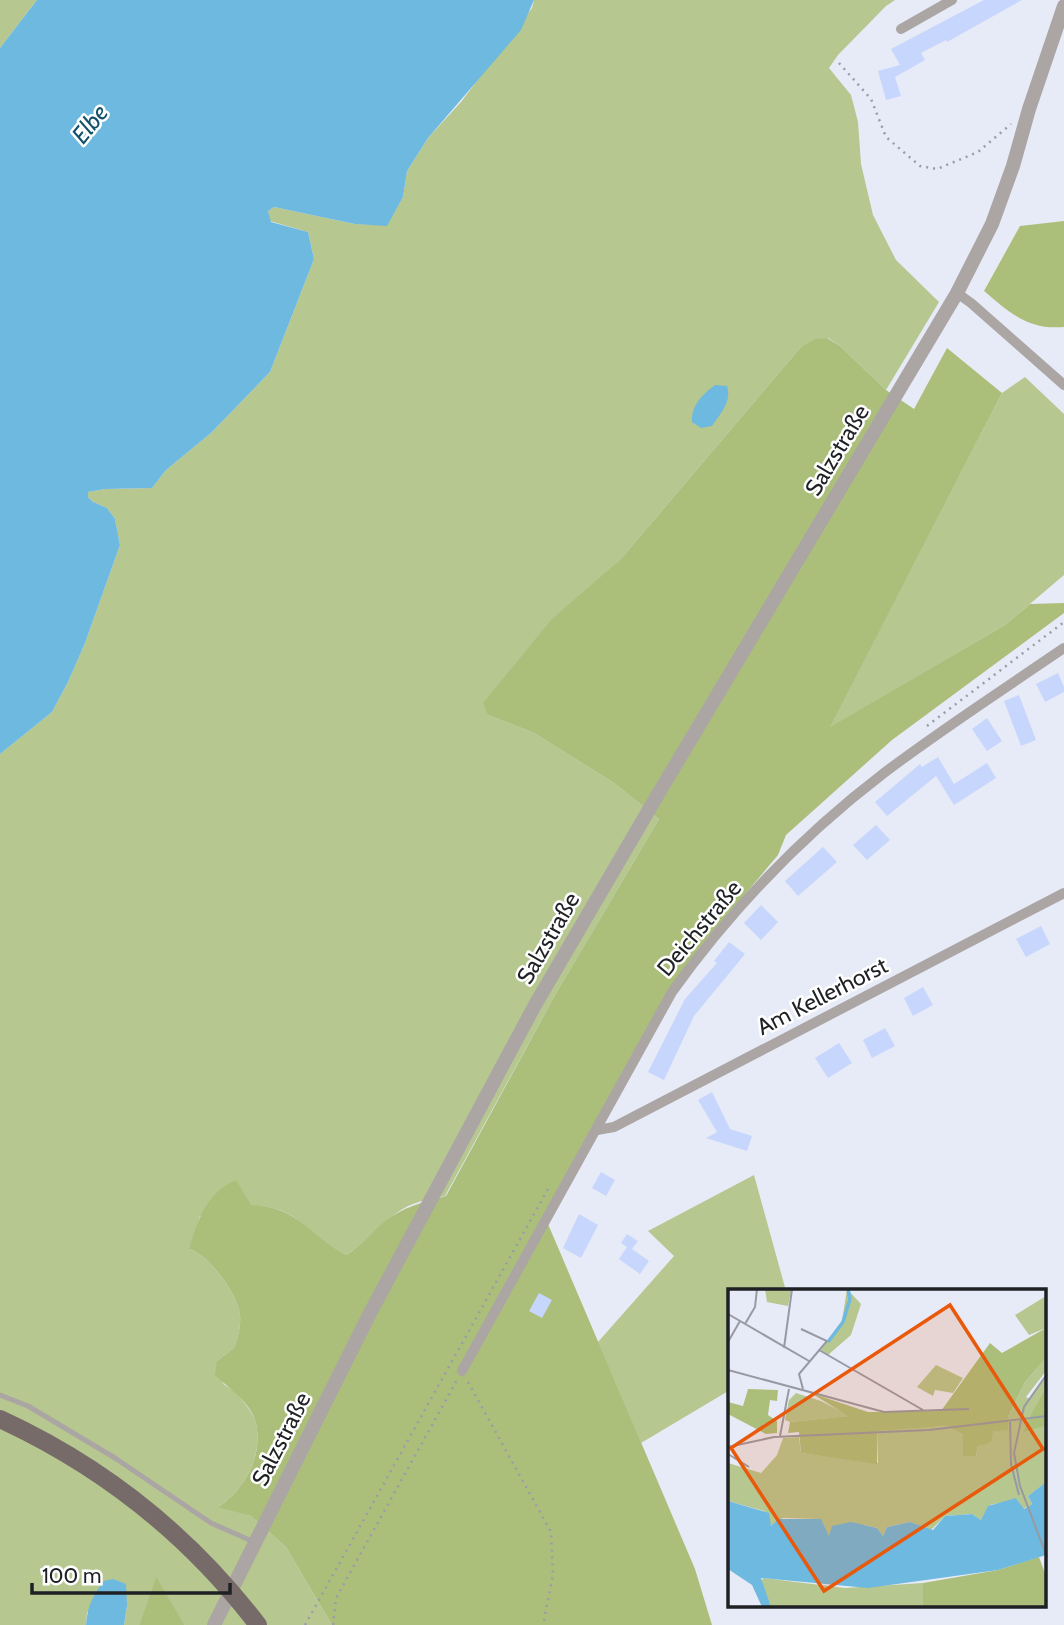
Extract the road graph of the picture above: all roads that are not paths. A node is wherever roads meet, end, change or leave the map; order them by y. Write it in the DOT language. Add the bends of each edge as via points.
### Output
graph roads {
  1 [pos="952,0"];
  2 [pos="1064,6"];
  3 [pos="901,29"];
  4 [pos="957,293"];
  5 [pos="1064,385"];
  6 [pos="1064,648"];
  7 [pos="1064,893"];
  8 [pos="597,1130"];
  9 [pos="462,1371"];
  10 [pos="0,1395"];
  11 [pos="0,1419"];
  12 [pos="255,1542"];
  13 [pos="214,1625"];
  14 [pos="258,1625"];
  1 -- 3 [label="street"];
  2 -- 4 [label="street, Salzstraße" via="992,224"];
  4 -- 5 [label="street"];
  4 -- 12 [label="street, Salzstraße" via="535,1005 369,1315"];
  6 -- 8 [label="street, Deichstraße" via="881,775 781,865 672,992"];
  7 -- 8 [label="street, Am Kellerhorst" via="627,1121"];
  8 -- 9 [label="street, Deichstraße"];
  10 -- 12 [label="lane" via="28,1406 115,1458 211,1523"];
  11 -- 14 [label="main road, bridge" via="78,1460 146,1509 209,1567"];
  12 -- 13 [label="street, Salzstraße"];
}
